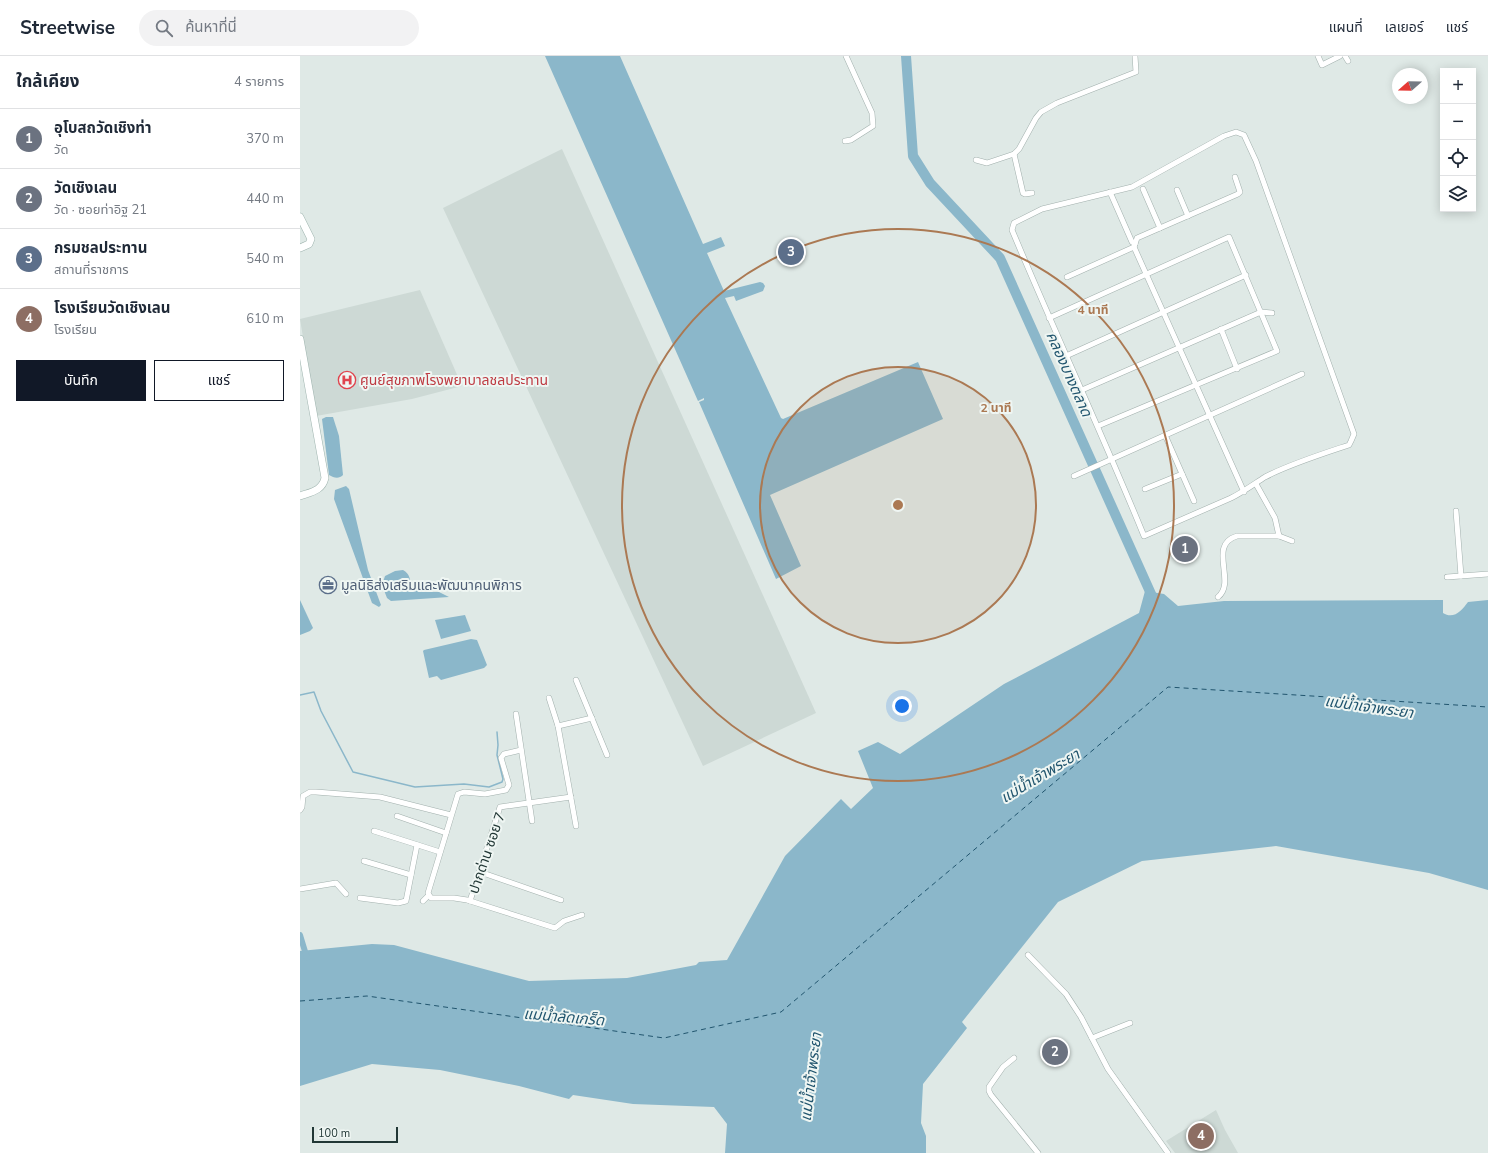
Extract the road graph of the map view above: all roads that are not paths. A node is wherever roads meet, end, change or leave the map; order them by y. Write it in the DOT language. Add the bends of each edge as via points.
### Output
graph roads {
  1 [pos="846,56"];
  2 [pos="1135,56"];
  3 [pos="1318,56"];
  4 [pos="1340,56"];
  5 [pos="1345,56"];
  6 [pos="1348,62"];
  7 [pos="844,140"];
  8 [pos="1014,154"];
  9 [pos="976,160"];
  10 [pos="1235,177"];
  11 [pos="1143,189"];
  12 [pos="1177,190"];
  13 [pos="1110,192"];
  14 [pos="1032,193"];
  15 [pos="1188,216"];
  16 [pos="300,217"];
  17 [pos="1160,228"];
  18 [pos="1134,245"];
  19 [pos="300,248"];
  20 [pos="1146,274"];
  21 [pos="1246,275"];
  22 [pos="1067,277"];
  23 [pos="1163,312"];
  24 [pos="1261,312"];
  25 [pos="1272,313"];
  26 [pos="1049,318"];
  27 [pos="1221,329"];
  28 [pos="300,339"];
  29 [pos="1179,348"];
  30 [pos="1066,356"];
  31 [pos="1237,369"];
  32 [pos="1302,374"];
  33 [pos="1196,386"];
  34 [pos="1082,390"];
  35 [pos="1209,415"];
  36 [pos="1098,426"];
  37 [pos="1165,435"];
  38 [pos="1113,458"];
  39 [pos="1182,474"];
  40 [pos="1074,476"];
  41 [pos="1256,484"];
  42 [pos="1145,489"];
  43 [pos="1244,492"];
  44 [pos="300,496"];
  45 [pos="1194,501"];
  46 [pos="1456,511"];
  47 [pos="1279,536"];
  48 [pos="1292,541"];
  49 [pos="1488,574"];
  50 [pos="1461,576"];
  51 [pos="1447,577"];
  52 [pos="1218,597"];
  53 [pos="576,680"];
  54 [pos="550,698"];
  55 [pos="516,714"];
  56 [pos="592,718"];
  57 [pos="558,726"];
  58 [pos="520,750"];
  59 [pos="607,755"];
  60 [pos="571,797"];
  61 [pos="530,803"];
  62 [pos="300,810"];
  63 [pos="451,815"];
  64 [pos="397,816"];
  65 [pos="532,821"];
  66 [pos="576,826"];
  67 [pos="374,831"];
  68 [pos="446,833"];
  69 [pos="417,845"];
  70 [pos="440,852"];
  71 [pos="364,861"];
  72 [pos="480,872"];
  73 [pos="411,875"];
  74 [pos="300,889"];
  75 [pos="346,894"];
  76 [pos="428,896"];
  77 [pos="360,898"];
  78 [pos="561,900"];
  79 [pos="423,901"];
  80 [pos="470,901"];
  81 [pos="582,915"];
  82 [pos="1028,956"];
  83 [pos="1130,1023"];
  84 [pos="1092,1038"];
  85 [pos="1014,1058"];
  86 [pos="1038,1153"];
  87 [pos="1168,1153"];
  1 -- 7 [label="street" via="872,114 873,126 851,140"];
  2 -- 8 [label="street" via="1136,72 1057,103 1041,112"];
  3 -- 4 [label="street" via="1322,65"];
  5 -- 6 [label="street"];
  8 -- 9 [label="street" via="988,163"];
  8 -- 14 [label="street" via="1023,193"];
  10 -- 15 [label="street" via="1240,193"];
  11 -- 17 [label="street"];
  12 -- 15 [label="street"];
  13 -- 18 [label="street"];
  13 -- 26 [label="street" via="1042,209 1014,223 1012,230"];
  13 -- 41 [label="street" via="1132,187 1224,136 1236,132 1244,135 1256,161 1354,434 1349,445 1280,470"];
  15 -- 17 [label="street"];
  16 -- 19 [label="street" via="311,239 309,244"];
  17 -- 18 [label="street" via="1137,238"];
  18 -- 20 [label="street"];
  18 -- 22 [label="street"];
  20 -- 21 [label="street" via="1228,236"];
  20 -- 23 [label="street"];
  20 -- 26 [label="street"];
  21 -- 23 [label="street"];
  21 -- 24 [label="street"];
  23 -- 29 [label="street"];
  23 -- 30 [label="street"];
  24 -- 25 [label="street"];
  24 -- 27 [label="street"];
  24 -- 31 [label="street" via="1277,351"];
  26 -- 30 [label="street"];
  27 -- 29 [label="street"];
  27 -- 31 [label="street"];
  28 -- 44 [label="street" via="325,478 322,486"];
  29 -- 33 [label="street"];
  29 -- 34 [label="street"];
  30 -- 34 [label="street"];
  31 -- 33 [label="street"];
  32 -- 35 [label="street"];
  33 -- 35 [label="street"];
  33 -- 36 [label="street"];
  34 -- 36 [label="street"];
  35 -- 37 [label="street"];
  35 -- 43 [label="street"];
  36 -- 38 [label="street"];
  37 -- 38 [label="street"];
  37 -- 39 [label="street"];
  38 -- 40 [label="street"];
  38 -- 43 [label="street" via="1144,536"];
  39 -- 42 [label="street"];
  39 -- 45 [label="street"];
  41 -- 43 [label="street"];
  41 -- 47 [label="street" via="1275,518"];
  46 -- 50 [label="street"];
  47 -- 48 [label="street"];
  47 -- 52 [label="street" via="1237,536 1226,543 1223,551 1225,585"];
  49 -- 50 [label="street"];
  50 -- 51 [label="street"];
  53 -- 56 [label="street"];
  54 -- 57 [label="street"];
  55 -- 58 [label="street"];
  56 -- 57 [label="street"];
  56 -- 59 [label="street"];
  57 -- 60 [label="street"];
  58 -- 61 [label="street"];
  58 -- 63 [label="street" via="504,754 501,758 509,785 506,790 485,794 460,793"];
  60 -- 61 [label="street"];
  60 -- 66 [label="street"];
  61 -- 65 [label="street"];
  61 -- 72 [label="street, ปากด่าน ซอย 7" via="500,807"];
  62 -- 63 [label="street" via="303,796 316,792 380,797"];
  63 -- 68 [label="street"];
  64 -- 68 [label="street"];
  67 -- 69 [label="street"];
  68 -- 70 [label="street"];
  69 -- 70 [label="street"];
  69 -- 73 [label="street"];
  70 -- 76 [label="street"];
  71 -- 73 [label="street"];
  72 -- 78 [label="street"];
  72 -- 80 [label="street, ปากด่าน ซอย 7"];
  73 -- 77 [label="street" via="406,900 398,903"];
  74 -- 75 [label="street" via="336,883"];
  76 -- 79 [label="street"];
  76 -- 80 [label="street"];
  80 -- 81 [label="street" via="556,928 564,920"];
  82 -- 84 [label="street" via="1066,994"];
  83 -- 84 [label="street"];
  84 -- 87 [label="street" via="1108,1069"];
  85 -- 86 [label="street" via="1003,1067 989,1087 989,1091"];
}
